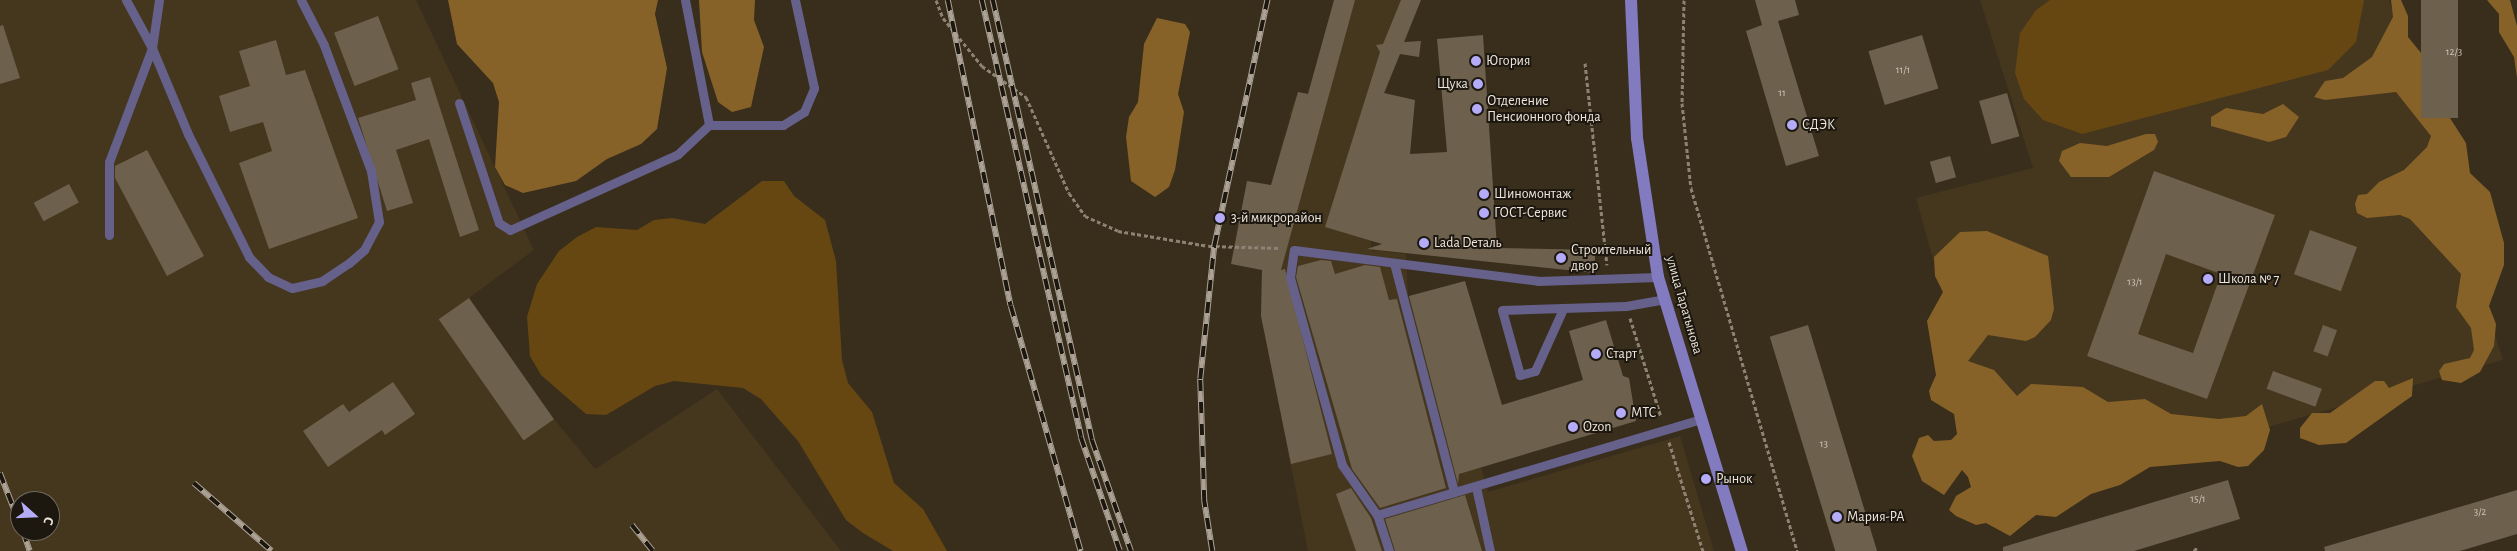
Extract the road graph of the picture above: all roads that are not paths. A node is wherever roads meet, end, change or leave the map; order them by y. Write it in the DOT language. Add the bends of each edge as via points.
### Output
graph roads {
  1 [pos="126,0"];
  2 [pos="159,0"];
  3 [pos="301,0"];
  4 [pos="684,0"];
  5 [pos="795,0"];
  6 [pos="1632,0"];
  7 [pos="152,48"];
  8 [pos="459,103"];
  9 [pos="709,125"];
  10 [pos="108,235"];
  11 [pos="1394,263"];
  12 [pos="1658,277"];
  13 [pos="1665,298"];
  14 [pos="1564,310"];
  15 [pos="1702,419"];
  16 [pos="1476,487"];
  17 [pos="1454,492"];
  18 [pos="1377,515"];
  19 [pos="1389,551"];
  20 [pos="1490,551"];
  21 [pos="1742,551"];
  1 -- 7 [label="lane"];
  2 -- 7 [label="lane"];
  3 -- 7 [label="lane" via="324,45 378,200 379,222 364,250 322,281 292,288 268,277 249,257 188,134"];
  4 -- 9 [label="lane"];
  5 -- 9 [label="lane" via="814,88 804,112 784,125"];
  6 -- 12 [label="street, улица Таратынова" via="1637,138"];
  7 -- 10 [label="lane" via="109,162"];
  8 -- 9 [label="lane" via="499,223 510,230 678,154"];
  11 -- 12 [label="lane" via="1502,278 1610,281"];
  11 -- 17 [label="lane"];
  11 -- 18 [label="lane" via="1294,250 1290,277 1342,465"];
  12 -- 13 [label="street, улица Таратынова"];
  13 -- 14 [label="lane"];
  13 -- 15 [label="street, улица Таратынова"];
  14 -- 14 [label="lane" via="1502,310 1520,375 1536,372"];
  15 -- 16 [label="lane"];
  15 -- 21 [label="street, улица Таратынова"];
  16 -- 17 [label="lane"];
  16 -- 20 [label="lane"];
  17 -- 18 [label="lane"];
  18 -- 19 [label="lane"];
}
